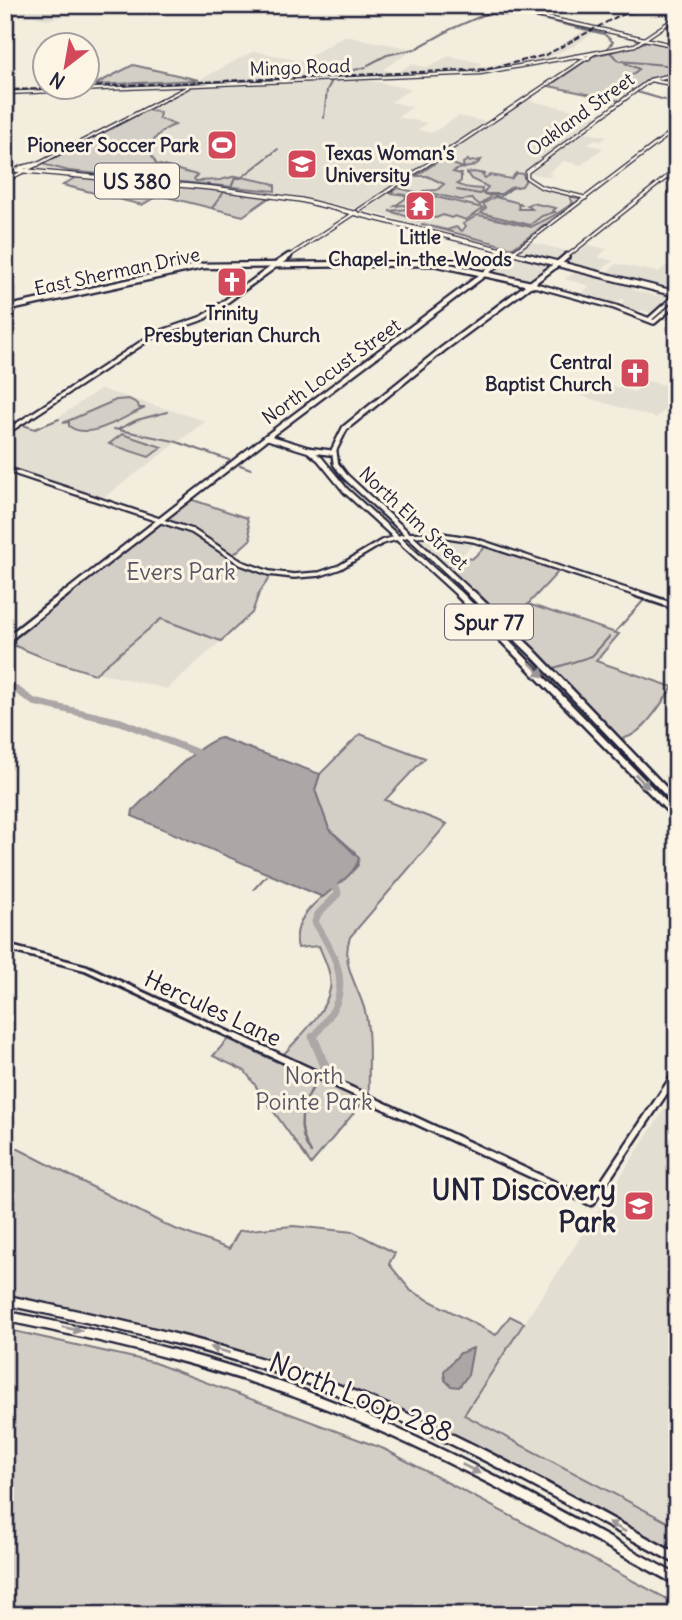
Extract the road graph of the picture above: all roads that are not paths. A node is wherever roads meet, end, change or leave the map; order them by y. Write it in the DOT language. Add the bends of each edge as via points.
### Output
graph roads {
  1 [pos="488,5"];
  2 [pos="676,19"];
  3 [pos="645,39"];
  4 [pos="677,46"];
  5 [pos="606,51"];
  6 [pos="594,53"];
  7 [pos="575,56"];
  8 [pos="586,59"];
  9 [pos="677,74"];
  10 [pos="650,80"];
  11 [pos="677,85"];
  12 [pos="191,86"];
  13 [pos="5,93"];
  14 [pos="677,128"];
  15 [pos="38,164"];
  16 [pos="5,168"];
  17 [pos="12,168"];
  18 [pos="677,169"];
  19 [pos="26,170"];
  20 [pos="37,172"];
  21 [pos="15,176"];
  22 [pos="5,181"];
  23 [pos="586,198"];
  24 [pos="358,211"];
  25 [pos="514,252"];
  26 [pos="499,263"];
  27 [pos="559,263"];
  28 [pos="275,265"];
  29 [pos="466,268"];
  30 [pos="485,273"];
  31 [pos="533,285"];
  32 [pos="677,294"];
  33 [pos="677,302"];
  34 [pos="663,308"];
  35 [pos="670,308"];
  36 [pos="5,309"];
  37 [pos="649,320"];
  38 [pos="5,433"];
  39 [pos="270,437"];
  40 [pos="309,450"];
  41 [pos="334,451"];
  42 [pos="5,469"];
  43 [pos="160,520"];
  44 [pos="410,535"];
  45 [pos="401,536"];
  46 [pos="677,607"];
  47 [pos="5,641"];
  48 [pos="677,803"];
  49 [pos="677,817"];
  50 [pos="5,947"];
  51 [pos="677,1073"];
  52 [pos="5,1300"];
  53 [pos="5,1317"];
  54 [pos="677,1559"];
  55 [pos="677,1580"];
  1 -- 3 [label="main road"];
  2 -- 3 [label="main road"];
  3 -- 4 [label="main road"];
  3 -- 5 [label="main road"];
  5 -- 6 [label="main road"];
  5 -- 8 [label="main road"];
  6 -- 7 [label="street, Mingo Road"];
  6 -- 8 [label="main road"];
  7 -- 8 [label="main road"];
  7 -- 12 [label="street, Mingo Road" via="480,73"];
  8 -- 24 [label="main road"];
  9 -- 10 [label="street, Oakland Street"];
  10 -- 11 [label="street"];
  10 -- 23 [label="street, Oakland Street" via="527,171 527,178 535,184"];
  12 -- 13 [label="street, Mingo Road"];
  12 -- 15 [label="street"];
  14 -- 23 [label="main road, North Locust Street"];
  15 -- 17 [label="main road"];
  15 -- 19 [label="street"];
  16 -- 17 [label="main road, US 380"];
  16 -- 19 [label="main road, US 380"];
  17 -- 19 [label="main road, US 380"];
  18 -- 27 [label="main road"];
  19 -- 20 [label="main road, US 380"];
  19 -- 21 [label="street"];
  19 -- 24 [label="main road, US 380" via="241,188"];
  20 -- 21 [label="main road"];
  20 -- 24 [label="main road, US 380" via="250,192"];
  21 -- 22 [label="street"];
  23 -- 25 [label="main road, North Locust Street"];
  24 -- 25 [label="main road, US 380"];
  24 -- 28 [label="main road"];
  25 -- 26 [label="main road, North Locust Street"];
  25 -- 27 [label="main road, US 380"];
  26 -- 29 [label="main road" via="484,269"];
  26 -- 30 [label="main road, North Locust Street"];
  27 -- 31 [label="main road"];
  27 -- 32 [label="main road, US 380"];
  28 -- 29 [label="main road, East Sherman Drive" via="426,263"];
  28 -- 36 [label="main road, East Sherman Drive" via="184,268"];
  28 -- 38 [label="street" via="203,318 154,335"];
  29 -- 30 [label="main road, East Sherman Drive"];
  30 -- 31 [label="main road, East Sherman Drive"];
  30 -- 39 [label="main road, North Locust Street"];
  31 -- 37 [label="street"];
  31 -- 41 [label="main road" via="345,428"];
  32 -- 34 [label="street"];
  33 -- 35 [label="street"];
  34 -- 35 [label="street"];
  34 -- 37 [label="street"];
  35 -- 37 [label="street" via="654,322"];
  39 -- 40 [label="main road, Spur 77"];
  39 -- 41 [label="main road"];
  39 -- 43 [label="main road, North Locust Street"];
  40 -- 41 [label="main road"];
  40 -- 45 [label="main road, North Elm Street / Spur 77" via="325,461 351,495"];
  41 -- 44 [label="main road, North Elm Street / Spur 77" via="345,476"];
  42 -- 43 [label="street"];
  43 -- 45 [label="street" via="202,535 229,558 256,570 302,576 339,568 373,546"];
  43 -- 47 [label="main road, North Locust Street"];
  44 -- 45 [label="street"];
  44 -- 46 [label="street" via="465,537"];
  44 -- 48 [label="main road, North Elm Street / Spur 77" via="533,653"];
  45 -- 49 [label="main road, North Elm Street / Spur 77, one-way" via="576,709"];
  50 -- 51 [label="street, Hercules Lane" via="86,968 591,1202"];
  54 -- 52 [label="highway, North Loop 288, one-way" via="465,1446 338,1391 192,1342"];
  53 -- 55 [label="highway, North Loop 288, one-way" via="178,1354 342,1410 476,1471"];
}
